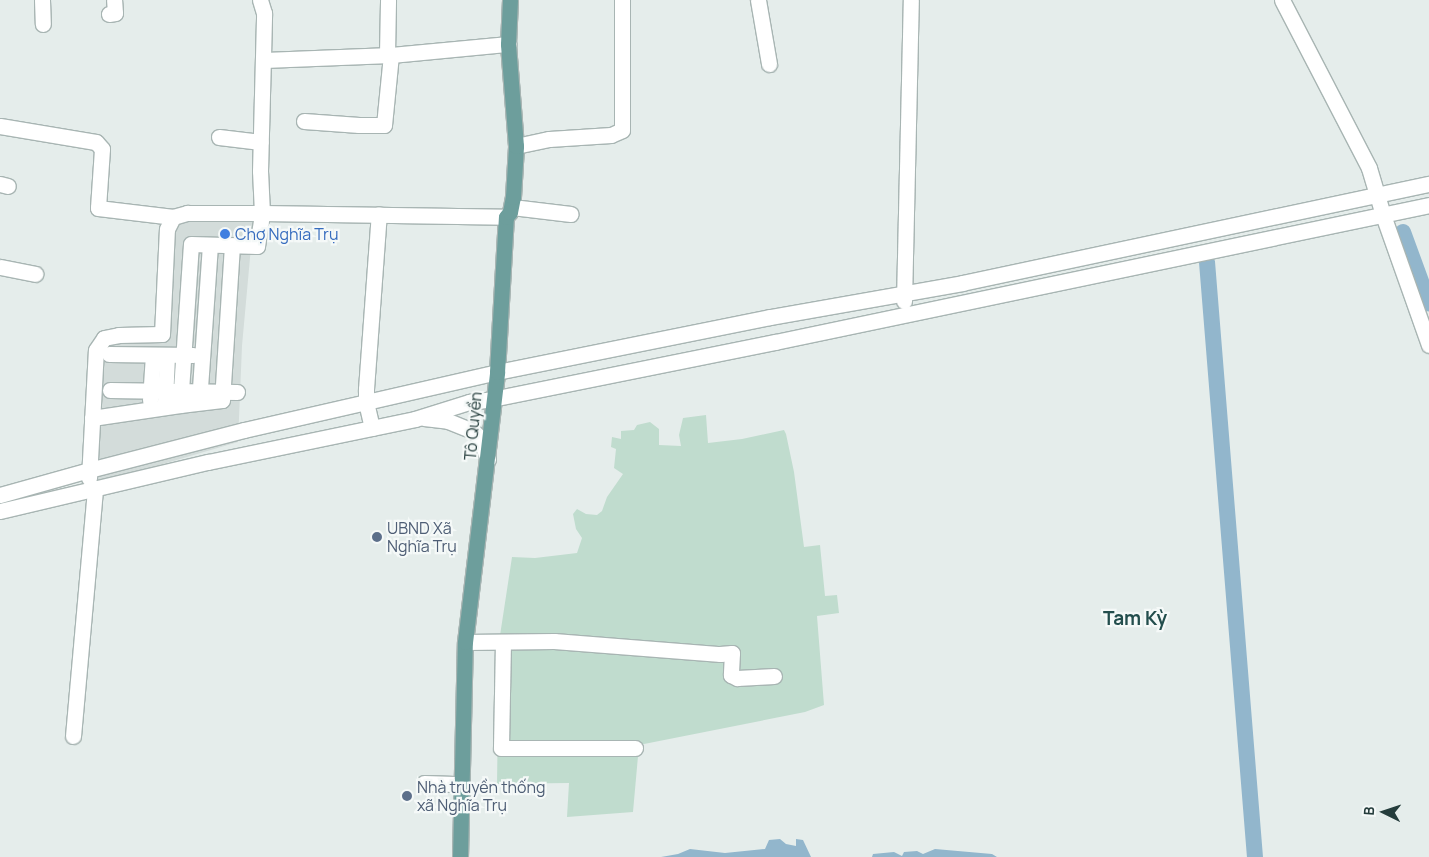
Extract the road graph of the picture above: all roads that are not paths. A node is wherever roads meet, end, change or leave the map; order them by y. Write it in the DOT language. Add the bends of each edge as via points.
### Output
graph roads {
  1 [pos="42,0"];
  2 [pos="260,0"];
  3 [pos="388,0"];
  4 [pos="510,0"];
  5 [pos="622,0"];
  6 [pos="758,0"];
  7 [pos="911,0"];
  8 [pos="1282,0"];
  9 [pos="43,24"];
  10 [pos="508,44"];
  11 [pos="389,54"];
  12 [pos="264,60"];
  13 [pos="769,64"];
  14 [pos="304,120"];
  15 [pos="0,126"];
  16 [pos="219,137"];
  17 [pos="261,142"];
  18 [pos="516,146"];
  19 [pos="1429,184"];
  20 [pos="1378,194"];
  21 [pos="1429,205"];
  22 [pos="509,212"];
  23 [pos="262,213"];
  24 [pos="379,214"];
  25 [pos="571,214"];
  26 [pos="1383,215"];
  27 [pos="173,217"];
  28 [pos="210,244"];
  29 [pos="232,245"];
  30 [pos="0,267"];
  31 [pos="189,270"];
  32 [pos="208,271"];
  33 [pos="230,272"];
  34 [pos="35,274"];
  35 [pos="904,292"];
  36 [pos="187,297"];
  37 [pos="206,299"];
  38 [pos="228,300"];
  39 [pos="905,315"];
  40 [pos="185,328"];
  41 [pos="204,329"];
  42 [pos="228,333"];
  43 [pos="162,334"];
  44 [pos="1429,344"];
  45 [pos="109,354"];
  46 [pos="160,355"];
  47 [pos="183,355"];
  48 [pos="202,355"];
  49 [pos="231,355"];
  50 [pos="497,372"];
  51 [pos="110,390"];
  52 [pos="168,397"];
  53 [pos="199,397"];
  54 [pos="492,399"];
  55 [pos="366,402"];
  56 [pos="92,418"];
  57 [pos="415,419"];
  58 [pos="372,428"];
  59 [pos="488,459"];
  60 [pos="89,470"];
  61 [pos="92,490"];
  62 [pos="0,495"];
  63 [pos="0,511"];
  64 [pos="466,642"];
  65 [pos="503,642"];
  66 [pos="774,676"];
  67 [pos="73,736"];
  68 [pos="635,748"];
  69 [pos="424,783"];
  70 [pos="462,784"];
  71 [pos="460,857"];
  1 -- 9 [label="street"];
  2 -- 12 [label="street" via="264,13"];
  3 -- 11 [label="street"];
  4 -- 10 [label="main road, Tô Quyền"];
  5 -- 18 [label="street" via="622,130 611,135 549,139"];
  6 -- 13 [label="street"];
  7 -- 35 [label="street"];
  8 -- 20 [label="street" via="1369,168"];
  10 -- 11 [label="street"];
  10 -- 18 [label="main road, Tô Quyền"];
  11 -- 12 [label="street"];
  11 -- 14 [label="street" via="389,125"];
  12 -- 17 [label="street"];
  15 -- 27 [label="street" via="96,142 102,149 98,208"];
  16 -- 17 [label="street"];
  17 -- 23 [label="street"];
  18 -- 22 [label="main road, Tô Quyền"];
  19 -- 20 [label="street"];
  20 -- 26 [label="street"];
  20 -- 35 [label="street" via="962,283"];
  21 -- 26 [label="street"];
  22 -- 24 [label="street"];
  22 -- 25 [label="street"];
  22 -- 50 [label="main road, Tô Quyền"];
  23 -- 24 [label="street"];
  23 -- 27 [label="street" via="187,213"];
  23 -- 29 [label="street" via="257,246"];
  24 -- 55 [label="street"];
  26 -- 39 [label="street"];
  26 -- 44 [label="street"];
  27 -- 43 [label="street" via="168,229"];
  28 -- 29 [label="street"];
  28 -- 31 [label="street" via="191,244"];
  28 -- 32 [label="street"];
  29 -- 33 [label="street"];
  30 -- 34 [label="street"];
  31 -- 32 [label="street"];
  31 -- 36 [label="street"];
  32 -- 33 [label="street"];
  32 -- 37 [label="street"];
  33 -- 38 [label="street"];
  35 -- 39 [label="street"];
  35 -- 50 [label="street"];
  36 -- 37 [label="street"];
  36 -- 40 [label="street"];
  37 -- 38 [label="street"];
  37 -- 41 [label="street"];
  38 -- 42 [label="street"];
  39 -- 54 [label="street"];
  40 -- 41 [label="street"];
  40 -- 43 [label="street"];
  40 -- 47 [label="street"];
  41 -- 42 [label="street"];
  41 -- 48 [label="street"];
  42 -- 49 [label="street"];
  43 -- 56 [label="street" via="104,338 96,350"];
  45 -- 46 [label="street"];
  46 -- 47 [label="street"];
  46 -- 52 [label="street"];
  47 -- 48 [label="street"];
  47 -- 52 [label="street"];
  48 -- 49 [label="street"];
  48 -- 53 [label="street"];
  49 -- 53 [label="street" via="229,392 222,400"];
  50 -- 54 [label="main road, Tô Quyền"];
  50 -- 55 [label="street"];
  51 -- 52 [label="street"];
  52 -- 53 [label="street"];
  52 -- 56 [label="street" via="150,410"];
  54 -- 57 [label="street" via="469,402"];
  54 -- 59 [label="main road, Tô Quyền"];
  55 -- 58 [label="street"];
  55 -- 60 [label="street"];
  56 -- 60 [label="street"];
  57 -- 58 [label="street"];
  57 -- 59 [label="street" via="440,419 461,424 479,437"];
  58 -- 61 [label="street"];
  59 -- 64 [label="main road, Tô Quyền"];
  60 -- 61 [label="street"];
  60 -- 62 [label="street"];
  61 -- 63 [label="street"];
  61 -- 67 [label="street"];
  64 -- 65 [label="street"];
  64 -- 70 [label="main road, Tô Quyền"];
  65 -- 66 [label="street" via="554,641 732,653 731,675 737,678"];
  65 -- 68 [label="street" via="501,748"];
  69 -- 70 [label="street"];
  70 -- 71 [label="main road, Tô Quyền"];
}
